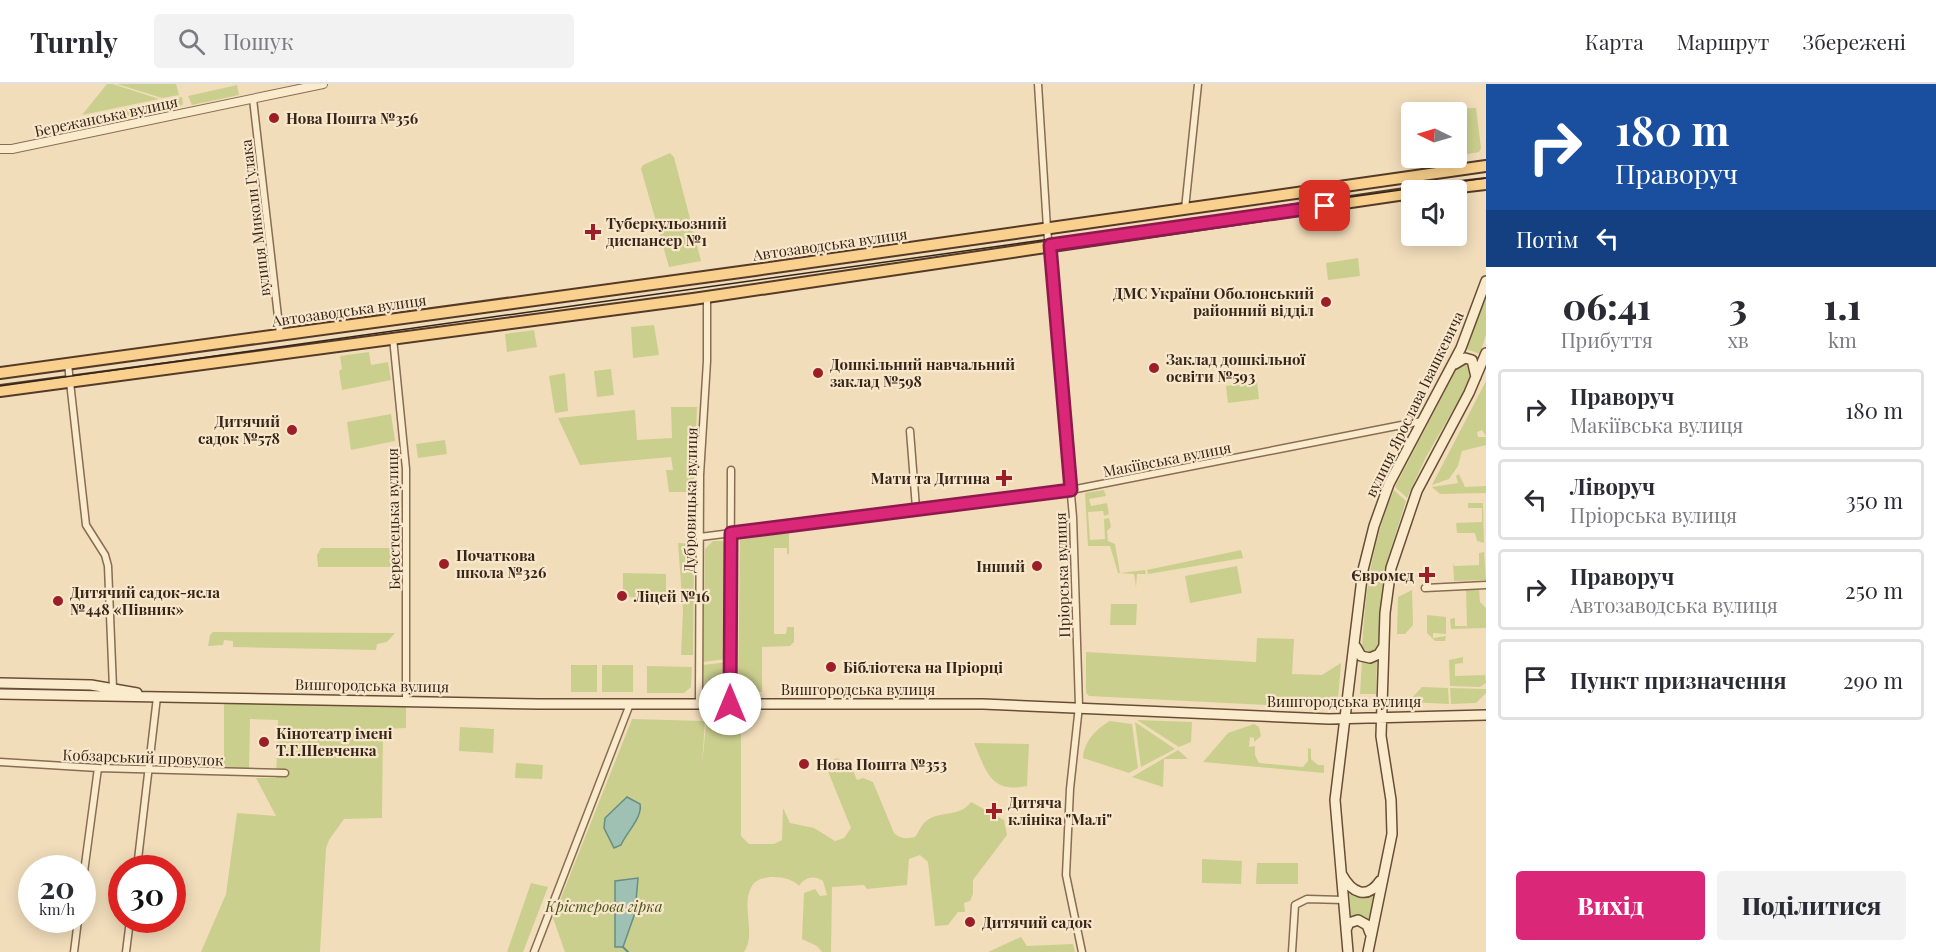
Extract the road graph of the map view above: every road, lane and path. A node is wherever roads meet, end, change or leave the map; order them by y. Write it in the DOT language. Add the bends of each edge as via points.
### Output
graph roads {
  1 [pos="323,84"];
  2 [pos="1038,84"];
  3 [pos="1198,84"];
  4 [pos="253,99"];
  5 [pos="0,149"];
  6 [pos="1486,166"];
  7 [pos="1486,184"];
  8 [pos="1467,186"];
  9 [pos="1401,196"];
  10 [pos="1185,210"];
  11 [pos="1047,228"];
  12 [pos="1050,245"];
  13 [pos="1486,281"];
  14 [pos="706,296"];
  15 [pos="280,334"];
  16 [pos="393,338"];
  17 [pos="1486,353"];
  18 [pos="68,364"];
  19 [pos="1452,367"];
  20 [pos="0,373"];
  21 [pos="1476,379"];
  22 [pos="69,381"];
  23 [pos="0,391"];
  24 [pos="1422,421"];
  25 [pos="910,431"];
  26 [pos="732,470"];
  27 [pos="1071,490"];
  28 [pos="916,508"];
  29 [pos="731,533"];
  30 [pos="700,537"];
  31 [pos="1486,585"];
  32 [pos="1425,588"];
  33 [pos="1355,645"];
  34 [pos="1384,646"];
  35 [pos="0,683"];
  36 [pos="112,688"];
  37 [pos="0,694"];
  38 [pos="157,697"];
  39 [pos="406,700"];
  40 [pos="630,704"];
  41 [pos="699,704"];
  42 [pos="730,704"];
  43 [pos="1079,706"];
  44 [pos="1486,715"];
  45 [pos="1382,718"];
  46 [pos="1345,719"];
  47 [pos="0,762"];
  48 [pos="99,768"];
  49 [pos="149,770"];
  50 [pos="285,773"];
  51 [pos="87,855"];
  52 [pos="139,855"];
  53 [pos="1340,873"];
  54 [pos="1384,874"];
  55 [pos="1343,900"];
  56 [pos="1346,930"];
  57 [pos="76,933"];
  58 [pos="128,933"];
  59 [pos="1370,936"];
  60 [pos="1367,951"];
  61 [pos="74,952"];
  62 [pos="126,952"];
  63 [pos="534,952"];
  64 [pos="1082,952"];
  65 [pos="1292,952"];
  66 [pos="1348,952"];
  1 -- 4 [label="street, Бережанська вулиця"];
  2 -- 11 [label="street, Пріорська вулиця"];
  3 -- 10 [label="street"];
  4 -- 5 [label="street, Бережанська вулиця"];
  4 -- 15 [label="street, вулиця Миколи Гулака"];
  6 -- 10 [label="main road, Автозаводська вулиця"];
  7 -- 8 [label="main road"];
  9 -- 12 [label="main road"];
  10 -- 11 [label="main road, Автозаводська вулиця"];
  11 -- 12 [label="street, Пріорська вулиця"];
  11 -- 15 [label="main road, Автозаводська вулиця"];
  12 -- 14 [label="main road"];
  12 -- 27 [label="street, Пріорська вулиця"];
  13 -- 19 [label="main road, вулиця Ярослава Івашкевича"];
  14 -- 16 [label="main road"];
  14 -- 30 [label="street, Дубровицька вулиця"];
  15 -- 18 [label="main road, Автозаводська вулиця"];
  16 -- 22 [label="main road"];
  16 -- 39 [label="street, Берестецька вулиця" via="406,469"];
  17 -- 21 [label="main road"];
  18 -- 20 [label="main road, Автозаводська вулиця"];
  18 -- 22 [label="street"];
  19 -- 21 [label="main road" via="1460,359 1468,358 1474,364"];
  19 -- 24 [label="main road, вулиця Ярослава Івашкевича"];
  21 -- 34 [label="main road" via="1428,466 1403,525 1388,583"];
  22 -- 23 [label="main road"];
  22 -- 36 [label="street" via="86,525 108,566"];
  24 -- 27 [label="street, Макіївська вулиця"];
  24 -- 33 [label="main road, вулиця Ярослава Івашкевича" via="1389,484 1374,526 1363,570"];
  25 -- 28 [label="street"];
  26 -- 29 [label="street"];
  27 -- 28 [label="street, Макіївська вулиця"];
  27 -- 43 [label="street, Пріорська вулиця"];
  28 -- 29 [label="street, Макіївська вулиця"];
  29 -- 30 [label="street, Макіївська вулиця"];
  29 -- 42 [label="street"];
  30 -- 41 [label="street, Дубровицька вулиця"];
  31 -- 32 [label="street"];
  33 -- 34 [label="main road" via="1361,656 1370,658"];
  33 -- 46 [label="main road, вулиця Ярослава Івашкевича"];
  34 -- 45 [label="main road"];
  35 -- 36 [label="main road, Вишгородська вулиця"];
  36 -- 38 [label="main road, Вишгородська вулиця"];
  37 -- 38 [label="main road, Вишгородська вулиця"];
  38 -- 39 [label="main road, Вишгородська вулиця"];
  38 -- 49 [label="street"];
  39 -- 40 [label="main road, Вишгородська вулиця"];
  40 -- 41 [label="main road, Вишгородська вулиця"];
  40 -- 63 [label="street"];
  41 -- 42 [label="main road, Вишгородська вулиця"];
  42 -- 43 [label="main road, Вишгородська вулиця"];
  43 -- 46 [label="main road, Вишгородська вулиця"];
  43 -- 64 [label="street, Пріорська вулиця" via="1066,875"];
  44 -- 45 [label="main road, Вишгородська вулиця"];
  45 -- 46 [label="main road, Вишгородська вулиця"];
  45 -- 54 [label="main road" via="1392,813"];
  46 -- 53 [label="main road, вулиця Ярослава Івашкевича" via="1335,800"];
  47 -- 48 [label="street, Кобзарський провулок"];
  48 -- 49 [label="street, Кобзарський провулок"];
  48 -- 51 [label="street"];
  49 -- 50 [label="street, Кобзарський провулок"];
  49 -- 52 [label="street"];
  53 -- 54 [label="main road" via="1353,891 1360,893 1375,888"];
  53 -- 55 [label="main road, вулиця Ярослава Івашкевича"];
  54 -- 59 [label="main road"];
  55 -- 56 [label="main road, вулиця Ярослава Івашкевича"];
  55 -- 65 [label="street" via="1307,899 1294,905"];
  56 -- 59 [label="main road" via="1349,923 1359,921 1367,925"];
  56 -- 66 [label="main road, вулиця Ярослава Івашкевича"];
  57 -- 61 [label="street"];
  58 -- 62 [label="street"];
  59 -- 60 [label="main road"];
}
